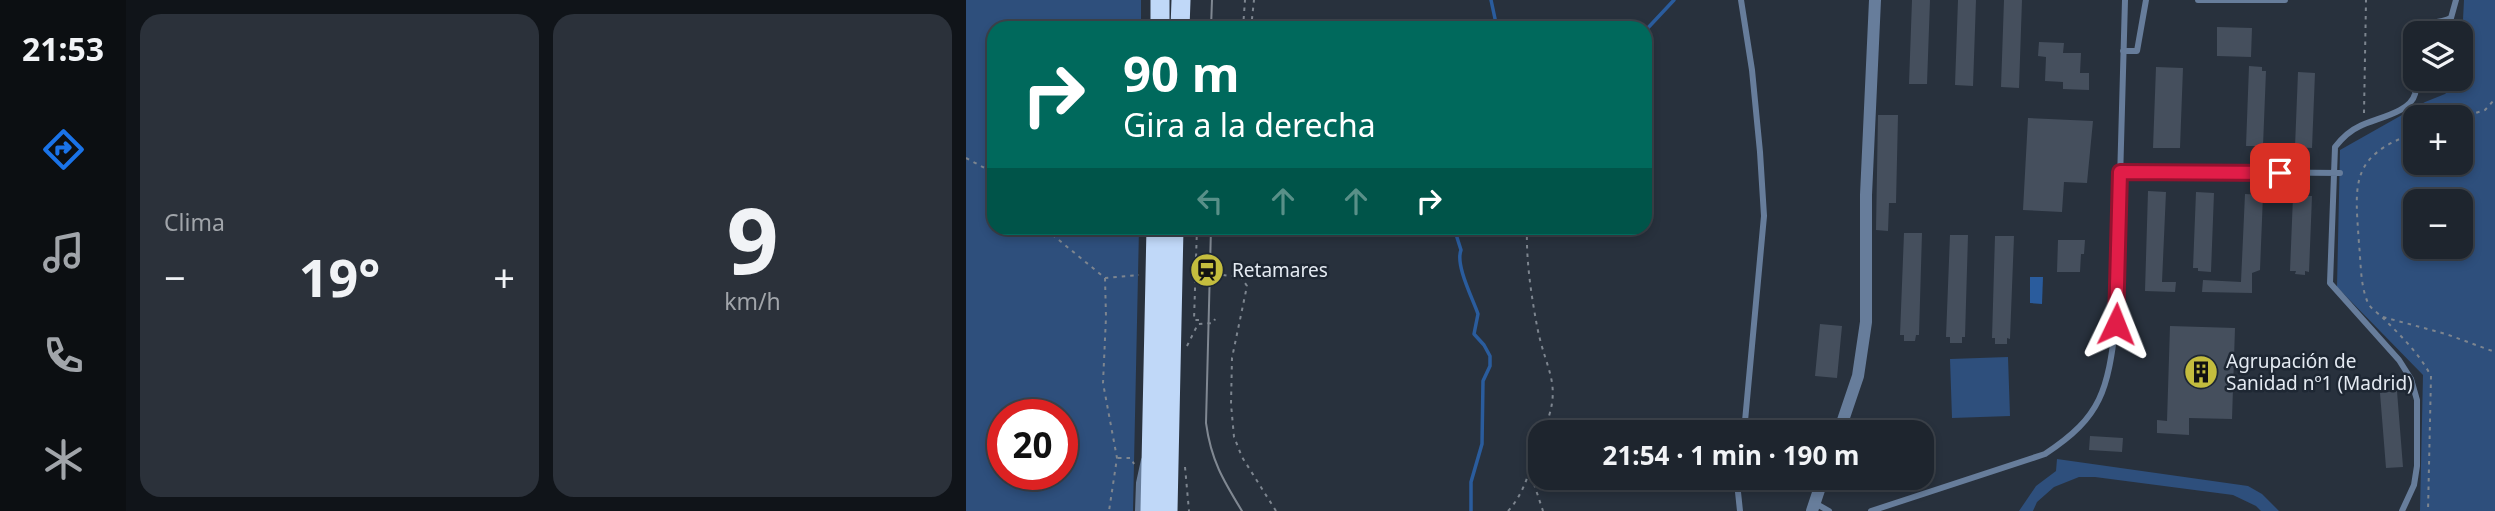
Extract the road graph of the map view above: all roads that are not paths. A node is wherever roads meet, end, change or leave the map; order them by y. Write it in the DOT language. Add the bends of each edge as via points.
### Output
graph roads {
  1 [pos="1160,0"];
  2 [pos="1181,0"];
  3 [pos="1741,0"];
  4 [pos="1875,0"];
  5 [pos="2125,0"];
  6 [pos="2146,0"];
  7 [pos="2198,0"];
  8 [pos="2285,0"];
  9 [pos="2456,0"];
  10 [pos="1160,21"];
  11 [pos="1180,21"];
  12 [pos="2123,51"];
  13 [pos="2120,172"];
  14 [pos="2336,173"];
  15 [pos="1156,235"];
  16 [pos="1174,235"];
  17 [pos="1745,420"];
  18 [pos="1843,420"];
  19 [pos="1160,449"];
  20 [pos="1738,490"];
  21 [pos="1819,490"];
  22 [pos="1813,507"];
  23 [pos="1138,511"];
  24 [pos="1150,511"];
  25 [pos="1168,511"];
  26 [pos="1175,511"];
  27 [pos="1740,511"];
  28 [pos="1829,511"];
  29 [pos="1871,511"];
  30 [pos="2402,511"];
  1 -- 10 [label="highway"];
  2 -- 11 [label="highway"];
  3 -- 17 [label="lane" via="1752,70 1764,216"];
  4 -- 18 [label="street" via="1866,194 1866,322 1858,376"];
  5 -- 12 [label="lane"];
  6 -- 12 [label="lane" via="2137,51"];
  7 -- 8 [label="lane"];
  9 -- 14 [label="lane" via="2451,18 2411,28 2414,98 2405,107 2342,137 2335,147"];
  12 -- 13 [label="lane"];
  13 -- 14 [label="lane"];
  13 -- 29 [label="lane" via="2116,324 2110,372 2095,411 2069,438 2045,454"];
  14 -- 30 [label="lane" via="2330,283 2399,360 2412,379 2417,400 2416,475"];
  15 -- 19 [label="highway"];
  16 -- 19 [label="highway"];
  19 -- 23 [label="lane" via="1144,460 1140,471"];
  19 -- 24 [label="highway"];
  19 -- 25 [label="highway"];
  19 -- 26 [label="lane" via="1176,461"];
  20 -- 27 [label="lane"];
  21 -- 22 [label="street"];
  22 -- 28 [label="lane"];
}
